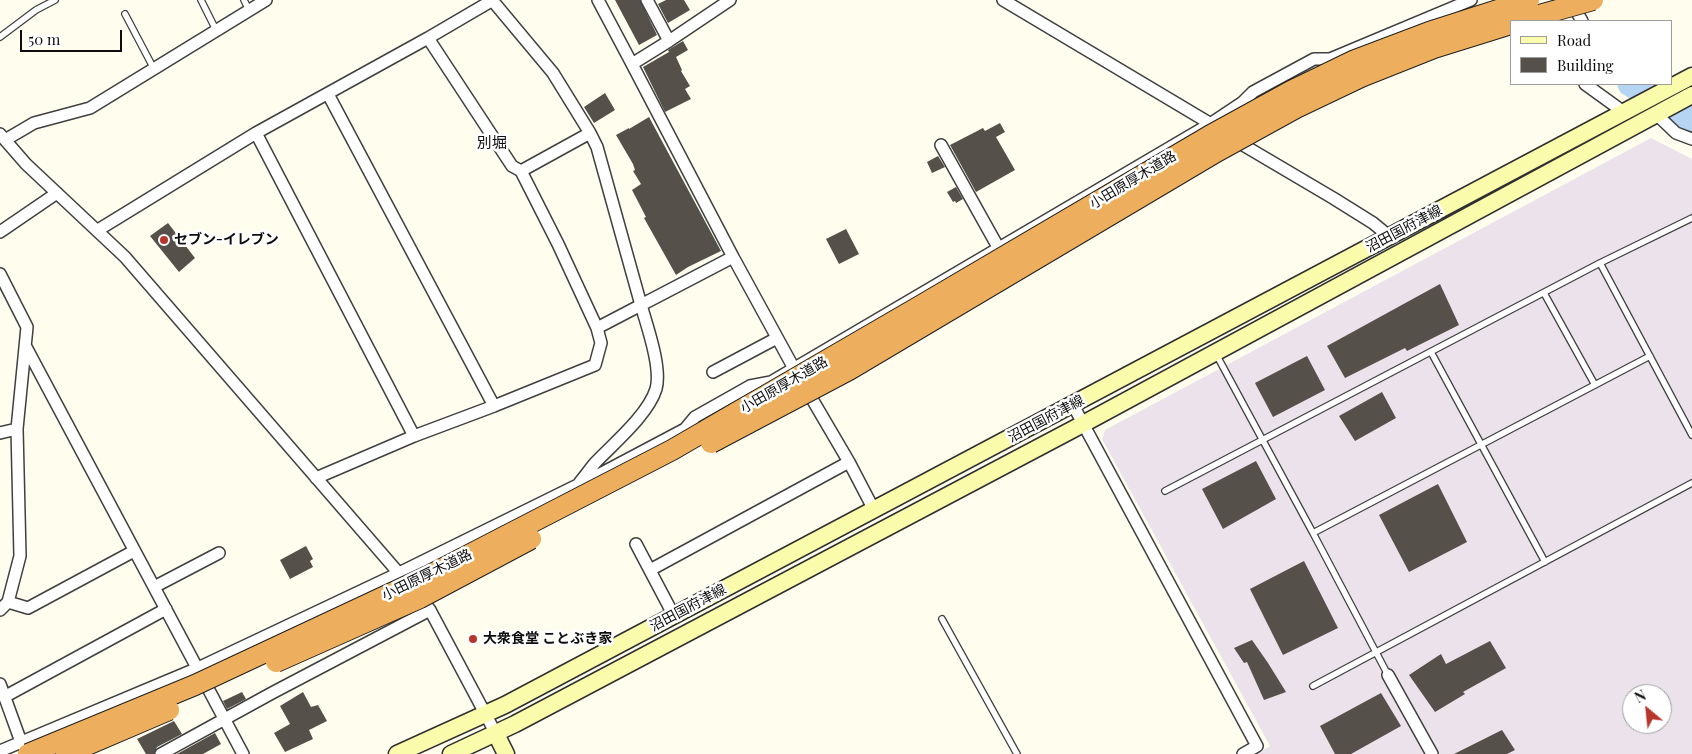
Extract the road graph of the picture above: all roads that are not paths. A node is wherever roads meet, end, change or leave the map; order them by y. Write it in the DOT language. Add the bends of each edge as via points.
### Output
graph roads {
  1 [pos="55,0"];
  2 [pos="201,0"];
  3 [pos="266,0"];
  4 [pos="493,0"];
  5 [pos="598,0"];
  6 [pos="647,0"];
  7 [pos="730,0"];
  8 [pos="1003,0"];
  9 [pos="1469,0"];
  10 [pos="1529,0"];
  11 [pos="1570,0"];
  12 [pos="1593,0"];
  13 [pos="247,5"];
  14 [pos="125,14"];
  15 [pos="1522,20"];
  16 [pos="1581,20"];
  17 [pos="1510,24"];
  18 [pos="216,30"];
  19 [pos="1510,30"];
  20 [pos="0,37"];
  21 [pos="428,38"];
  22 [pos="669,41"];
  23 [pos="632,64"];
  24 [pos="154,69"];
  25 [pos="1692,76"];
  26 [pos="1587,85"];
  27 [pos="328,94"];
  28 [pos="1691,96"];
  29 [pos="1627,111"];
  30 [pos="1652,116"];
  31 [pos="1210,124"];
  32 [pos="590,133"];
  33 [pos="256,134"];
  34 [pos="2,137"];
  35 [pos="1692,139"];
  36 [pos="941,145"];
  37 [pos="521,171"];
  38 [pos="57,193"];
  39 [pos="1692,218"];
  40 [pos="98,230"];
  41 [pos="0,232"];
  42 [pos="1390,237"];
  43 [pos="998,247"];
  44 [pos="733,257"];
  45 [pos="1600,263"];
  46 [pos="0,274"];
  47 [pos="1544,292"];
  48 [pos="641,305"];
  49 [pos="597,328"];
  50 [pos="777,338"];
  51 [pos="26,348"];
  52 [pos="1215,352"];
  53 [pos="1432,352"];
  54 [pos="1650,356"];
  55 [pos="793,368"];
  56 [pos="713,372"];
  57 [pos="1594,385"];
  58 [pos="1073,405"];
  59 [pos="494,406"];
  60 [pos="1083,424"];
  61 [pos="18,430"];
  62 [pos="0,433"];
  63 [pos="1692,435"];
  64 [pos="414,436"];
  65 [pos="1263,441"];
  66 [pos="1481,444"];
  67 [pos="849,462"];
  68 [pos="316,478"];
  69 [pos="579,483"];
  70 [pos="1692,483"];
  71 [pos="1166,491"];
  72 [pos="874,510"];
  73 [pos="1312,533"];
  74 [pos="636,544"];
  75 [pos="134,551"];
  76 [pos="219,553"];
  77 [pos="1545,562"];
  78 [pos="650,570"];
  79 [pos="399,573"];
  80 [pos="154,587"];
  81 [pos="4,606"];
  82 [pos="166,609"];
  83 [pos="430,610"];
  84 [pos="674,616"];
  85 [pos="942,619"];
  86 [pos="1376,652"];
  87 [pos="198,668"];
  88 [pos="0,684"];
  89 [pos="1313,686"];
  90 [pos="4,697"];
  91 [pos="1401,698"];
  92 [pos="486,714"];
  93 [pos="226,720"];
  94 [pos="496,734"];
  95 [pos="26,750"];
  96 [pos="0,751"];
  97 [pos="66,754"];
  98 [pos="161,754"];
  99 [pos="243,754"];
  100 [pos="397,754"];
  101 [pos="451,754"];
  102 [pos="506,754"];
  103 [pos="1017,754"];
  104 [pos="1243,754"];
  105 [pos="1431,754"];
  1 -- 20 [label="lane"];
  2 -- 18 [label="lane"];
  3 -- 13 [label="street"];
  4 -- 21 [label="street"];
  4 -- 32 [label="street" via="552,73"];
  5 -- 23 [label="street"];
  6 -- 22 [label="street"];
  7 -- 22 [label="street"];
  8 -- 31 [label="street"];
  9 -- 19 [label="street"];
  9 -- 31 [label="street" via="1330,59 1314,59 1253,92 1244,102"];
  10 -- 95 [label="highway, 小田原厚木道路, bridge" via="1429,32 1355,60 1291,90 672,450 428,576 195,685"];
  11 -- 16 [label="street"];
  12 -- 15 [label="highway, bridge"];
  13 -- 18 [label="street"];
  14 -- 24 [label="lane"];
  17 -- 97 [label="highway, 小田原厚木道路, bridge" via="1434,48 1370,73 1296,108 849,370 420,598"];
  18 -- 24 [label="street"];
  21 -- 27 [label="street"];
  21 -- 37 [label="street" via="512,166"];
  22 -- 23 [label="street"];
  23 -- 44 [label="street"];
  24 -- 34 [label="street" via="90,108 34,123"];
  25 -- 29 [label="main road, 沼田国府津線"];
  26 -- 29 [label="street"];
  27 -- 33 [label="street"];
  27 -- 59 [label="street"];
  28 -- 30 [label="main road, 沼田国府津線"];
  29 -- 42 [label="main road, 沼田国府津線"];
  30 -- 35 [label="street" via="1676,133"];
  30 -- 52 [label="main road, 沼田国府津線"];
  31 -- 42 [label="street" via="1365,218"];
  31 -- 43 [label="street"];
  32 -- 37 [label="street"];
  32 -- 48 [label="street" via="597,147"];
  33 -- 40 [label="street"];
  33 -- 64 [label="street"];
  34 -- 38 [label="street"];
  36 -- 43 [label="street"];
  37 -- 49 [label="street"];
  38 -- 40 [label="street"];
  38 -- 41 [label="street"];
  39 -- 45 [label="lane"];
  40 -- 68 [label="street"];
  42 -- 58 [label="main road, 沼田国府津線"];
  43 -- 55 [label="street"];
  44 -- 48 [label="street"];
  44 -- 50 [label="street"];
  45 -- 47 [label="lane"];
  45 -- 54 [label="lane"];
  46 -- 51 [label="street" via="27,327"];
  47 -- 53 [label="lane"];
  47 -- 57 [label="lane"];
  48 -- 49 [label="street"];
  48 -- 69 [label="street" via="653,347 656,388 639,418"];
  49 -- 59 [label="street" via="601,343 595,365"];
  50 -- 55 [label="street"];
  50 -- 56 [label="street"];
  51 -- 61 [label="street"];
  51 -- 75 [label="street"];
  52 -- 60 [label="main road, 沼田国府津線"];
  52 -- 65 [label="lane"];
  53 -- 65 [label="lane"];
  53 -- 66 [label="lane"];
  54 -- 57 [label="lane"];
  54 -- 63 [label="lane"];
  55 -- 67 [label="street"];
  55 -- 69 [label="street" via="771,382 750,386 695,417 685,429"];
  57 -- 66 [label="lane"];
  58 -- 60 [label="street"];
  58 -- 72 [label="main road, 沼田国府津線"];
  59 -- 64 [label="street"];
  60 -- 94 [label="main road, 沼田国府津線"];
  60 -- 104 [label="street" via="1257,746"];
  61 -- 62 [label="street"];
  61 -- 81 [label="street" via="20,556"];
  64 -- 68 [label="street"];
  65 -- 71 [label="lane"];
  65 -- 73 [label="lane"];
  66 -- 73 [label="lane"];
  66 -- 77 [label="lane"];
  67 -- 72 [label="street"];
  67 -- 78 [label="street"];
  68 -- 79 [label="street"];
  69 -- 79 [label="street"];
  70 -- 77 [label="lane"];
  72 -- 84 [label="main road, 沼田国府津線"];
  73 -- 86 [label="lane"];
  74 -- 78 [label="street"];
  75 -- 80 [label="street"];
  75 -- 81 [label="street" via="28,608"];
  76 -- 80 [label="street"];
  77 -- 86 [label="lane"];
  78 -- 84 [label="street"];
  79 -- 83 [label="street"];
  79 -- 87 [label="street"];
  80 -- 82 [label="street"];
  82 -- 87 [label="street"];
  82 -- 90 [label="street"];
  83 -- 92 [label="street"];
  83 -- 93 [label="street"];
  84 -- 92 [label="main road, 沼田国府津線"];
  85 -- 103 [label="lane"];
  86 -- 89 [label="lane"];
  86 -- 91 [label="lane"];
  87 -- 93 [label="street"];
  87 -- 95 [label="street"];
  88 -- 90 [label="street"];
  90 -- 95 [label="street"];
  91 -- 105 [label="street"];
  92 -- 94 [label="street"];
  92 -- 100 [label="main road, 沼田国府津線"];
  93 -- 98 [label="street"];
  93 -- 99 [label="street"];
  94 -- 101 [label="main road, 沼田国府津線"];
  94 -- 102 [label="main road"];
  95 -- 96 [label="street"];
}
